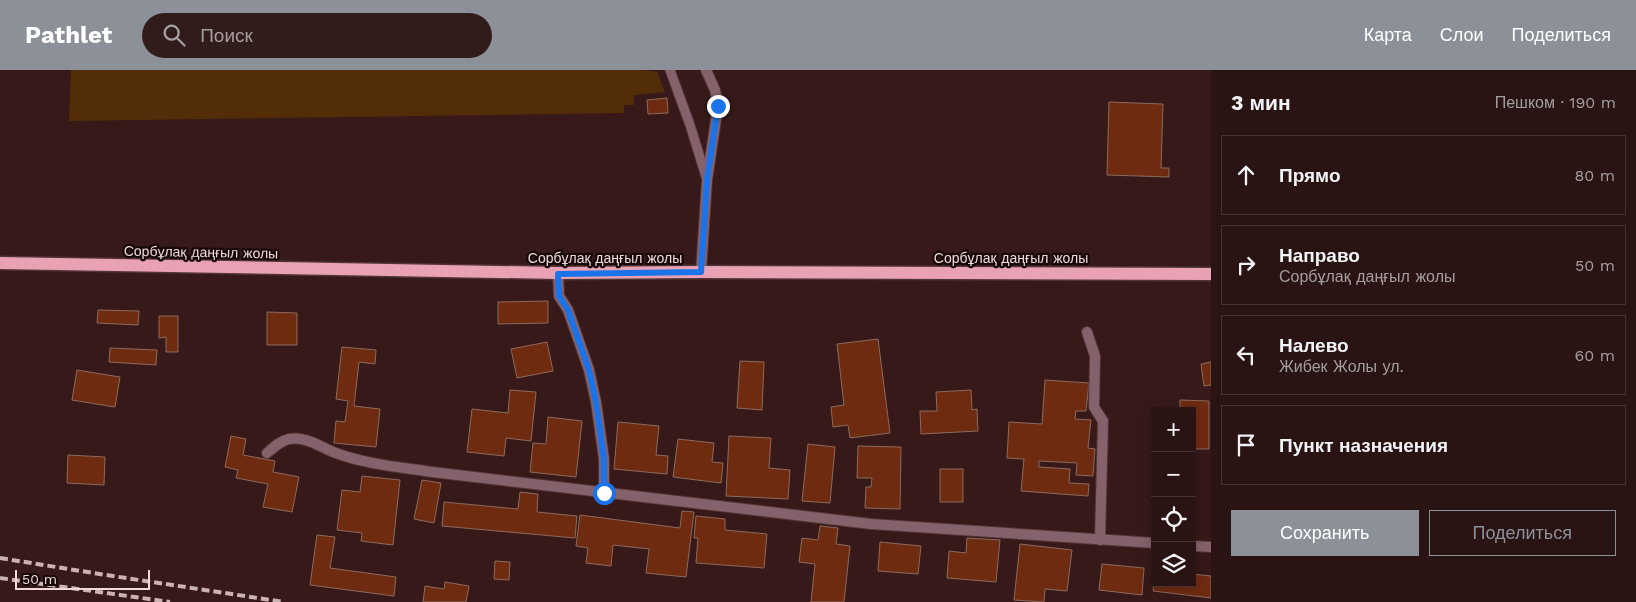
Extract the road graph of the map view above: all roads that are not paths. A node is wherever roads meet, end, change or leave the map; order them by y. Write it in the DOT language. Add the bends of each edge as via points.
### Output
graph roads {
  1 [pos="670,70"];
  2 [pos="706,70"];
  3 [pos="707,180"];
  4 [pos="0,264"];
  5 [pos="701,272"];
  6 [pos="558,274"];
  7 [pos="1211,274"];
  8 [pos="1087,332"];
  9 [pos="267,453"];
  10 [pos="604,493"];
  11 [pos="1100,540"];
  12 [pos="1151,544"];
  13 [pos="1196,546"];
  14 [pos="1211,547"];
  1 -- 3 [label="lane"];
  2 -- 3 [label="street" via="718,106"];
  3 -- 5 [label="street"];
  4 -- 6 [label="main road, Сорбұлақ даңғыл жолы"];
  5 -- 6 [label="main road, Сорбұлақ даңғыл жолы"];
  5 -- 7 [label="main road, Сорбұлақ даңғыл жолы"];
  6 -- 10 [label="street" via="559,296 568,310 589,370 596,402 604,459"];
  8 -- 11 [label="street" via="1095,356 1094,407 1103,421"];
  9 -- 10 [label="street" via="277,443 290,439 306,440 334,452 373,462"];
  10 -- 11 [label="street" via="871,524"];
  11 -- 12 [label="street"];
  13 -- 14 [label="street"];
}
